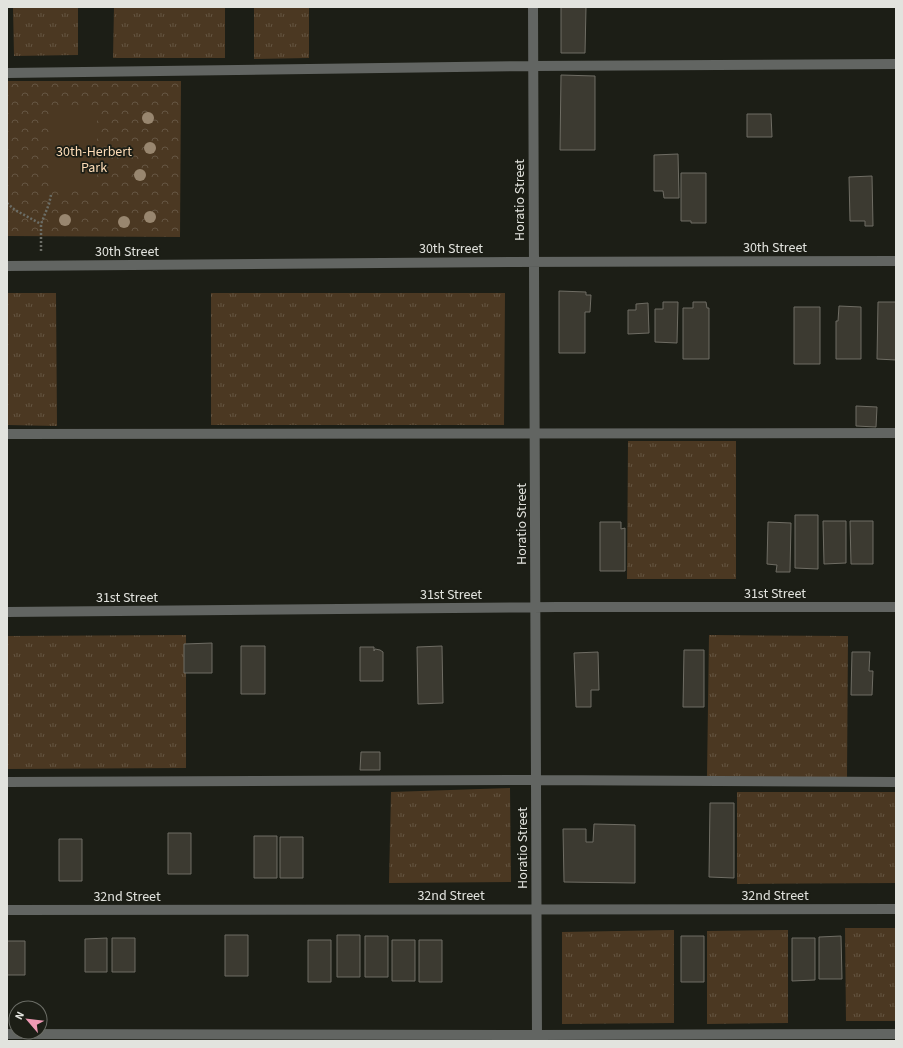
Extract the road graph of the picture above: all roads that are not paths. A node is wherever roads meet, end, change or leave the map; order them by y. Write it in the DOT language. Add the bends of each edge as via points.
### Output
graph roads {
  1 [pos="533,7"];
  2 [pos="896,64"];
  3 [pos="533,66"];
  4 [pos="7,74"];
  5 [pos="896,261"];
  6 [pos="533,262"];
  7 [pos="7,266"];
  8 [pos="534,433"];
  9 [pos="896,433"];
  10 [pos="7,434"];
  11 [pos="896,607"];
  12 [pos="536,608"];
  13 [pos="7,612"];
  14 [pos="536,780"];
  15 [pos="7,782"];
  16 [pos="896,782"];
  17 [pos="536,909"];
  18 [pos="896,909"];
  19 [pos="7,910"];
  20 [pos="7,1034"];
  21 [pos="896,1034"];
  22 [pos="537,1038"];
  1 -- 3 [label="street, Horatio Street"];
  2 -- 3 [label="street"];
  3 -- 4 [label="street"];
  3 -- 6 [label="street, Horatio Street"];
  5 -- 6 [label="street, 30th Street"];
  6 -- 7 [label="street, 30th Street"];
  6 -- 8 [label="street, Horatio Street"];
  8 -- 9 [label="street"];
  8 -- 10 [label="street"];
  8 -- 12 [label="street, Horatio Street"];
  11 -- 12 [label="street, 31st Street"];
  12 -- 13 [label="street, 31st Street"];
  12 -- 14 [label="street, Horatio Street"];
  14 -- 15 [label="street"];
  14 -- 16 [label="street"];
  14 -- 17 [label="street, Horatio Street"];
  17 -- 18 [label="street, 32nd Street"];
  17 -- 19 [label="street, 32nd Street"];
  17 -- 22 [label="street, Horatio Street"];
  20 -- 22 [label="street"];
  21 -- 22 [label="street"];
}
